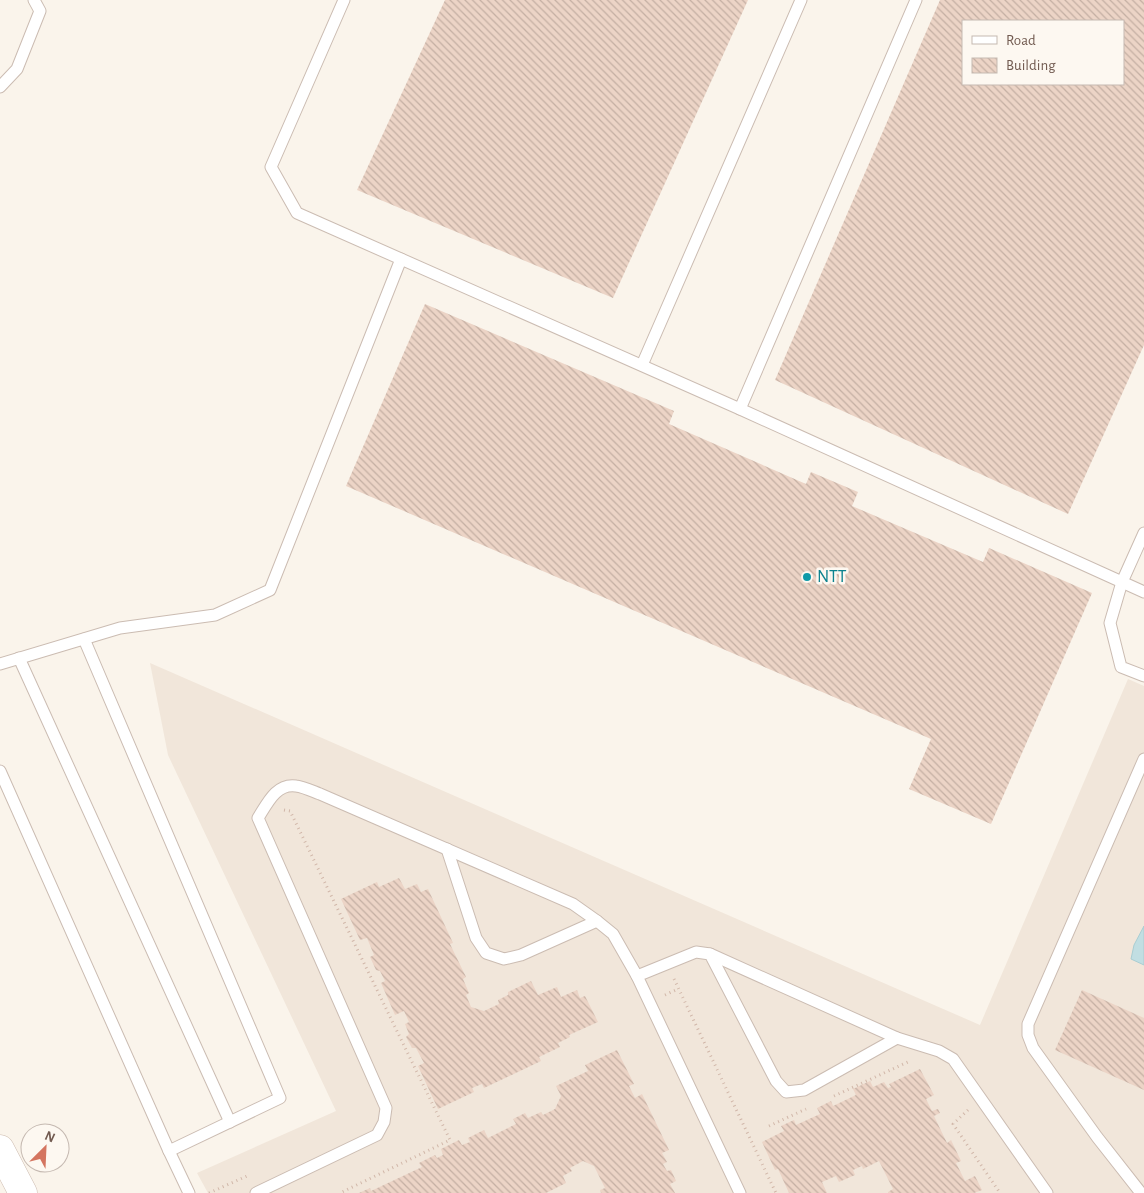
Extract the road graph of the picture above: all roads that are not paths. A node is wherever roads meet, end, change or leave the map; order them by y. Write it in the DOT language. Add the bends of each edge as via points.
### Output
graph roads {
  1 [pos="34,0"];
  2 [pos="344,0"];
  3 [pos="801,0"];
  4 [pos="916,0"];
  5 [pos="40,6"];
  6 [pos="0,87"];
  7 [pos="401,259"];
  8 [pos="642,365"];
  9 [pos="740,409"];
  10 [pos="1144,533"];
  11 [pos="1122,582"];
  12 [pos="1144,592"];
  13 [pos="84,639"];
  14 [pos="19,658"];
  15 [pos="0,664"];
  16 [pos="1144,676"];
  17 [pos="1144,759"];
  18 [pos="0,771"];
  19 [pos="447,849"];
  20 [pos="597,921"];
  21 [pos="710,954"];
  22 [pos="637,976"];
  23 [pos="897,1038"];
  24 [pos="230,1122"];
  25 [pos="0,1149"];
  26 [pos="169,1151"];
  27 [pos="23,1193"];
  28 [pos="189,1193"];
  29 [pos="256,1193"];
  30 [pos="740,1193"];
  31 [pos="1047,1193"];
  32 [pos="1141,1193"];
  1 -- 5 [label="lane"];
  2 -- 7 [label="lane" via="271,167 297,213"];
  3 -- 8 [label="lane"];
  4 -- 9 [label="lane"];
  5 -- 6 [label="lane" via="16,69"];
  7 -- 8 [label="lane"];
  7 -- 13 [label="lane" via="270,590 216,615 120,628"];
  8 -- 9 [label="lane"];
  9 -- 11 [label="lane"];
  10 -- 11 [label="lane"];
  11 -- 12 [label="lane"];
  11 -- 16 [label="lane" via="1110,623 1122,667"];
  13 -- 14 [label="lane"];
  13 -- 24 [label="lane" via="280,1098"];
  14 -- 15 [label="lane"];
  14 -- 24 [label="lane"];
  17 -- 32 [label="lane" via="1028,1024 1033,1048"];
  18 -- 26 [label="lane"];
  19 -- 20 [label="lane" via="573,904"];
  19 -- 20 [label="lane" via="476,938 486,953 504,959 521,955"];
  19 -- 29 [label="lane" via="295,785 281,788 270,798 258,818 386,1108 384,1122 377,1135"];
  20 -- 22 [label="lane" via="613,934"];
  21 -- 22 [label="lane" via="696,952"];
  21 -- 23 [label="lane"];
  21 -- 23 [label="lane" via="776,1080 786,1092 804,1090"];
  22 -- 30 [label="lane"];
  23 -- 31 [label="lane" via="931,1048 953,1059"];
  24 -- 26 [label="lane"];
  25 -- 27 [label="main road"];
  26 -- 28 [label="lane"];
}
